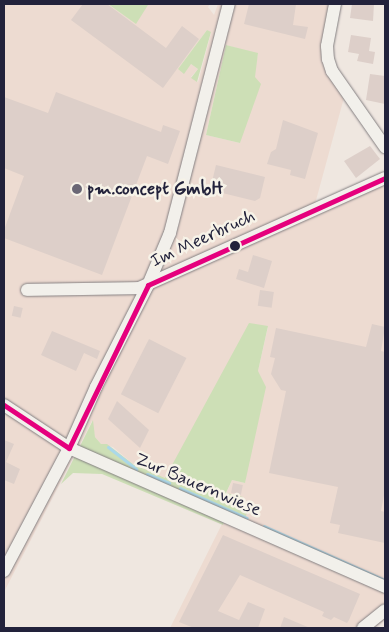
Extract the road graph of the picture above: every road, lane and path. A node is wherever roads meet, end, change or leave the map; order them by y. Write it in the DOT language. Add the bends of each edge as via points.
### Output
graph roads {
  1 [pos="228,4"];
  2 [pos="335,4"];
  3 [pos="385,147"];
  4 [pos="385,178"];
  5 [pos="148,285"];
  6 [pos="27,290"];
  7 [pos="4,405"];
  8 [pos="69,448"];
  9 [pos="4,571"];
  10 [pos="385,586"];
  11 [pos="385,610"];
  12 [pos="363,628"];
  1 -- 5 [label="street" via="180,197"];
  2 -- 3 [label="street" via="327,46 332,71"];
  4 -- 5 [label="street, Im Meerbruch"];
  5 -- 6 [label="street, Im Meerbruch" via="139,288"];
  5 -- 8 [label="street"];
  7 -- 8 [label="street, Zur Bauernwiese"];
  8 -- 9 [label="street"];
  8 -- 10 [label="street, Zur Bauernwiese"];
  11 -- 12 [label="street"];
}
